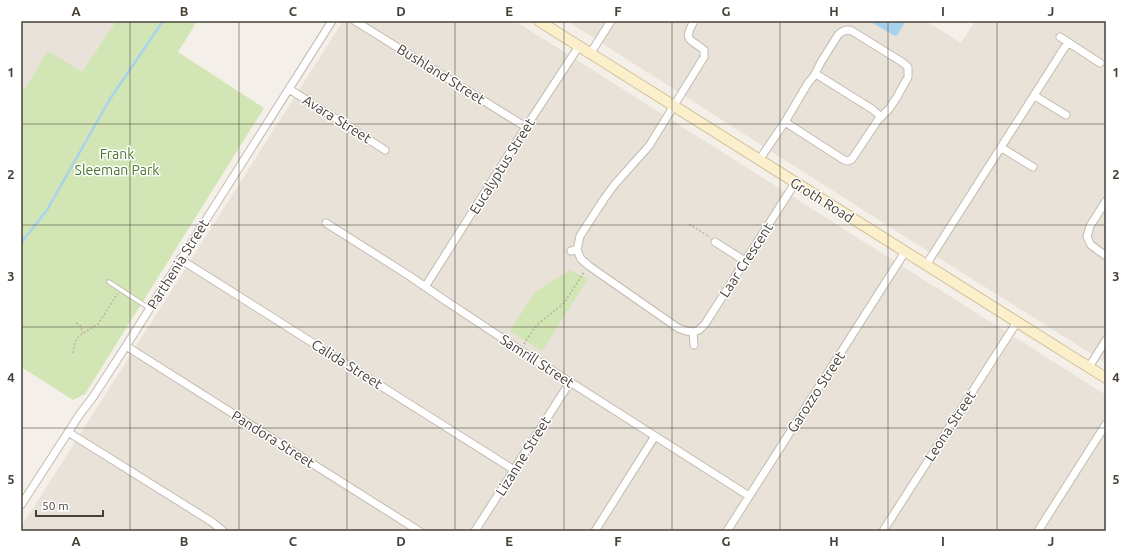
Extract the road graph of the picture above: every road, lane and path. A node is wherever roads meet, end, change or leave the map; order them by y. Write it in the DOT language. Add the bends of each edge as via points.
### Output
graph roads {
  1 [pos="332,21"];
  2 [pos="355,21"];
  3 [pos="539,21"];
  4 [pos="611,21"];
  5 [pos="694,21"];
  6 [pos="1060,37"];
  7 [pos="1068,42"];
  8 [pos="579,46"];
  9 [pos="590,54"];
  10 [pos="1100,63"];
  11 [pos="816,74"];
  12 [pos="289,89"];
  13 [pos="1035,96"];
  14 [pos="673,106"];
  15 [pos="1066,115"];
  16 [pos="881,116"];
  17 [pos="785,122"];
  18 [pos="526,128"];
  19 [pos="1002,148"];
  20 [pos="385,150"];
  21 [pos="759,160"];
  22 [pos="1033,167"];
  23 [pos="795,183"];
  24 [pos="1106,201"];
  25 [pos="326,223"];
  26 [pos="688,224"];
  27 [pos="715,242"];
  28 [pos="905,252"];
  29 [pos="1106,256"];
  30 [pos="180,259"];
  31 [pos="745,261"];
  32 [pos="926,265"];
  33 [pos="589,266"];
  34 [pos="109,282"];
  35 [pos="425,287"];
  36 [pos="123,291"];
  37 [pos="149,308"];
  38 [pos="1017,322"];
  39 [pos="76,323"];
  40 [pos="693,332"];
  41 [pos="83,333"];
  42 [pos="1106,340"];
  43 [pos="694,345"];
  44 [pos="126,346"];
  45 [pos="520,350"];
  46 [pos="73,353"];
  47 [pos="1089,367"];
  48 [pos="1106,378"];
  49 [pos="570,382"];
  50 [pos="1106,424"];
  51 [pos="68,432"];
  52 [pos="655,436"];
  53 [pos="514,470"];
  54 [pos="749,496"];
  55 [pos="21,505"];
  56 [pos="223,531"];
  57 [pos="419,531"];
  58 [pos="475,531"];
  59 [pos="594,531"];
  60 [pos="727,531"];
  61 [pos="883,531"];
  62 [pos="1038,531"];
  1 -- 12 [label="street, Parthenia Street"];
  2 -- 18 [label="street, Bushland Street"];
  3 -- 8 [label="street, Groth Road"];
  4 -- 9 [label="street"];
  5 -- 14 [label="street" via="688,38 704,50 705,54"];
  6 -- 7 [label="street"];
  7 -- 10 [label="street"];
  7 -- 13 [label="street"];
  8 -- 9 [label="street, Groth Road"];
  8 -- 18 [label="street, Eucalyptus Street"];
  9 -- 14 [label="street, Groth Road"];
  11 -- 16 [label="street"];
  11 -- 16 [label="street" via="838,35 847,30 902,62 909,70 907,80 889,109"];
  11 -- 17 [label="street"];
  12 -- 20 [label="street, Avara Street"];
  12 -- 30 [label="street, Parthenia Street"];
  13 -- 15 [label="street"];
  13 -- 19 [label="street"];
  14 -- 21 [label="street, Groth Road"];
  14 -- 33 [label="street" via="649,146 615,184 580,236 574,251"];
  16 -- 17 [label="street" via="854,158 848,161"];
  17 -- 21 [label="street"];
  18 -- 35 [label="street, Eucalyptus Street"];
  19 -- 22 [label="street"];
  19 -- 32 [label="street"];
  21 -- 23 [label="street, Groth Road"];
  23 -- 28 [label="street, Groth Road"];
  23 -- 31 [label="street, Laar Crescent"];
  24 -- 29 [label="street" via="1092,223 1087,237 1091,245"];
  25 -- 35 [label="street, Samrill Street"];
  26 -- 27 [label="path"];
  27 -- 31 [label="street"];
  28 -- 32 [label="street, Groth Road"];
  28 -- 54 [label="street, Garozzo Street"];
  30 -- 37 [label="street, Parthenia Street"];
  30 -- 53 [label="street, Calida Street"];
  31 -- 40 [label="street, Laar Crescent" via="704,324"];
  32 -- 38 [label="street, Groth Road"];
  33 -- 40 [label="street" via="678,328"];
  33 -- 45 [label="path" via="564,303 533,330"];
  34 -- 36 [label="lane"];
  35 -- 45 [label="street, Samrill Street"];
  36 -- 37 [label="lane"];
  36 -- 41 [label="path" via="116,296 98,324"];
  37 -- 44 [label="street, Parthenia Street"];
  38 -- 47 [label="street, Groth Road"];
  38 -- 61 [label="street, Leona Street"];
  39 -- 41 [label="path" via="80,325"];
  40 -- 43 [label="street"];
  41 -- 46 [label="path" via="76,342"];
  42 -- 47 [label="street"];
  44 -- 51 [label="street, Parthenia Street"];
  44 -- 57 [label="street, Pandora Street"];
  45 -- 49 [label="street, Samrill Street"];
  47 -- 48 [label="street, Groth Road"];
  49 -- 52 [label="street, Samrill Street"];
  49 -- 53 [label="street, Lizanne Street"];
  50 -- 62 [label="street"];
  51 -- 55 [label="street, Parthenia Street"];
  51 -- 56 [label="street"];
  52 -- 54 [label="street, Samrill Street"];
  52 -- 59 [label="street"];
  53 -- 58 [label="street, Lizanne Street"];
  54 -- 60 [label="street, Garozzo Street"];
}
